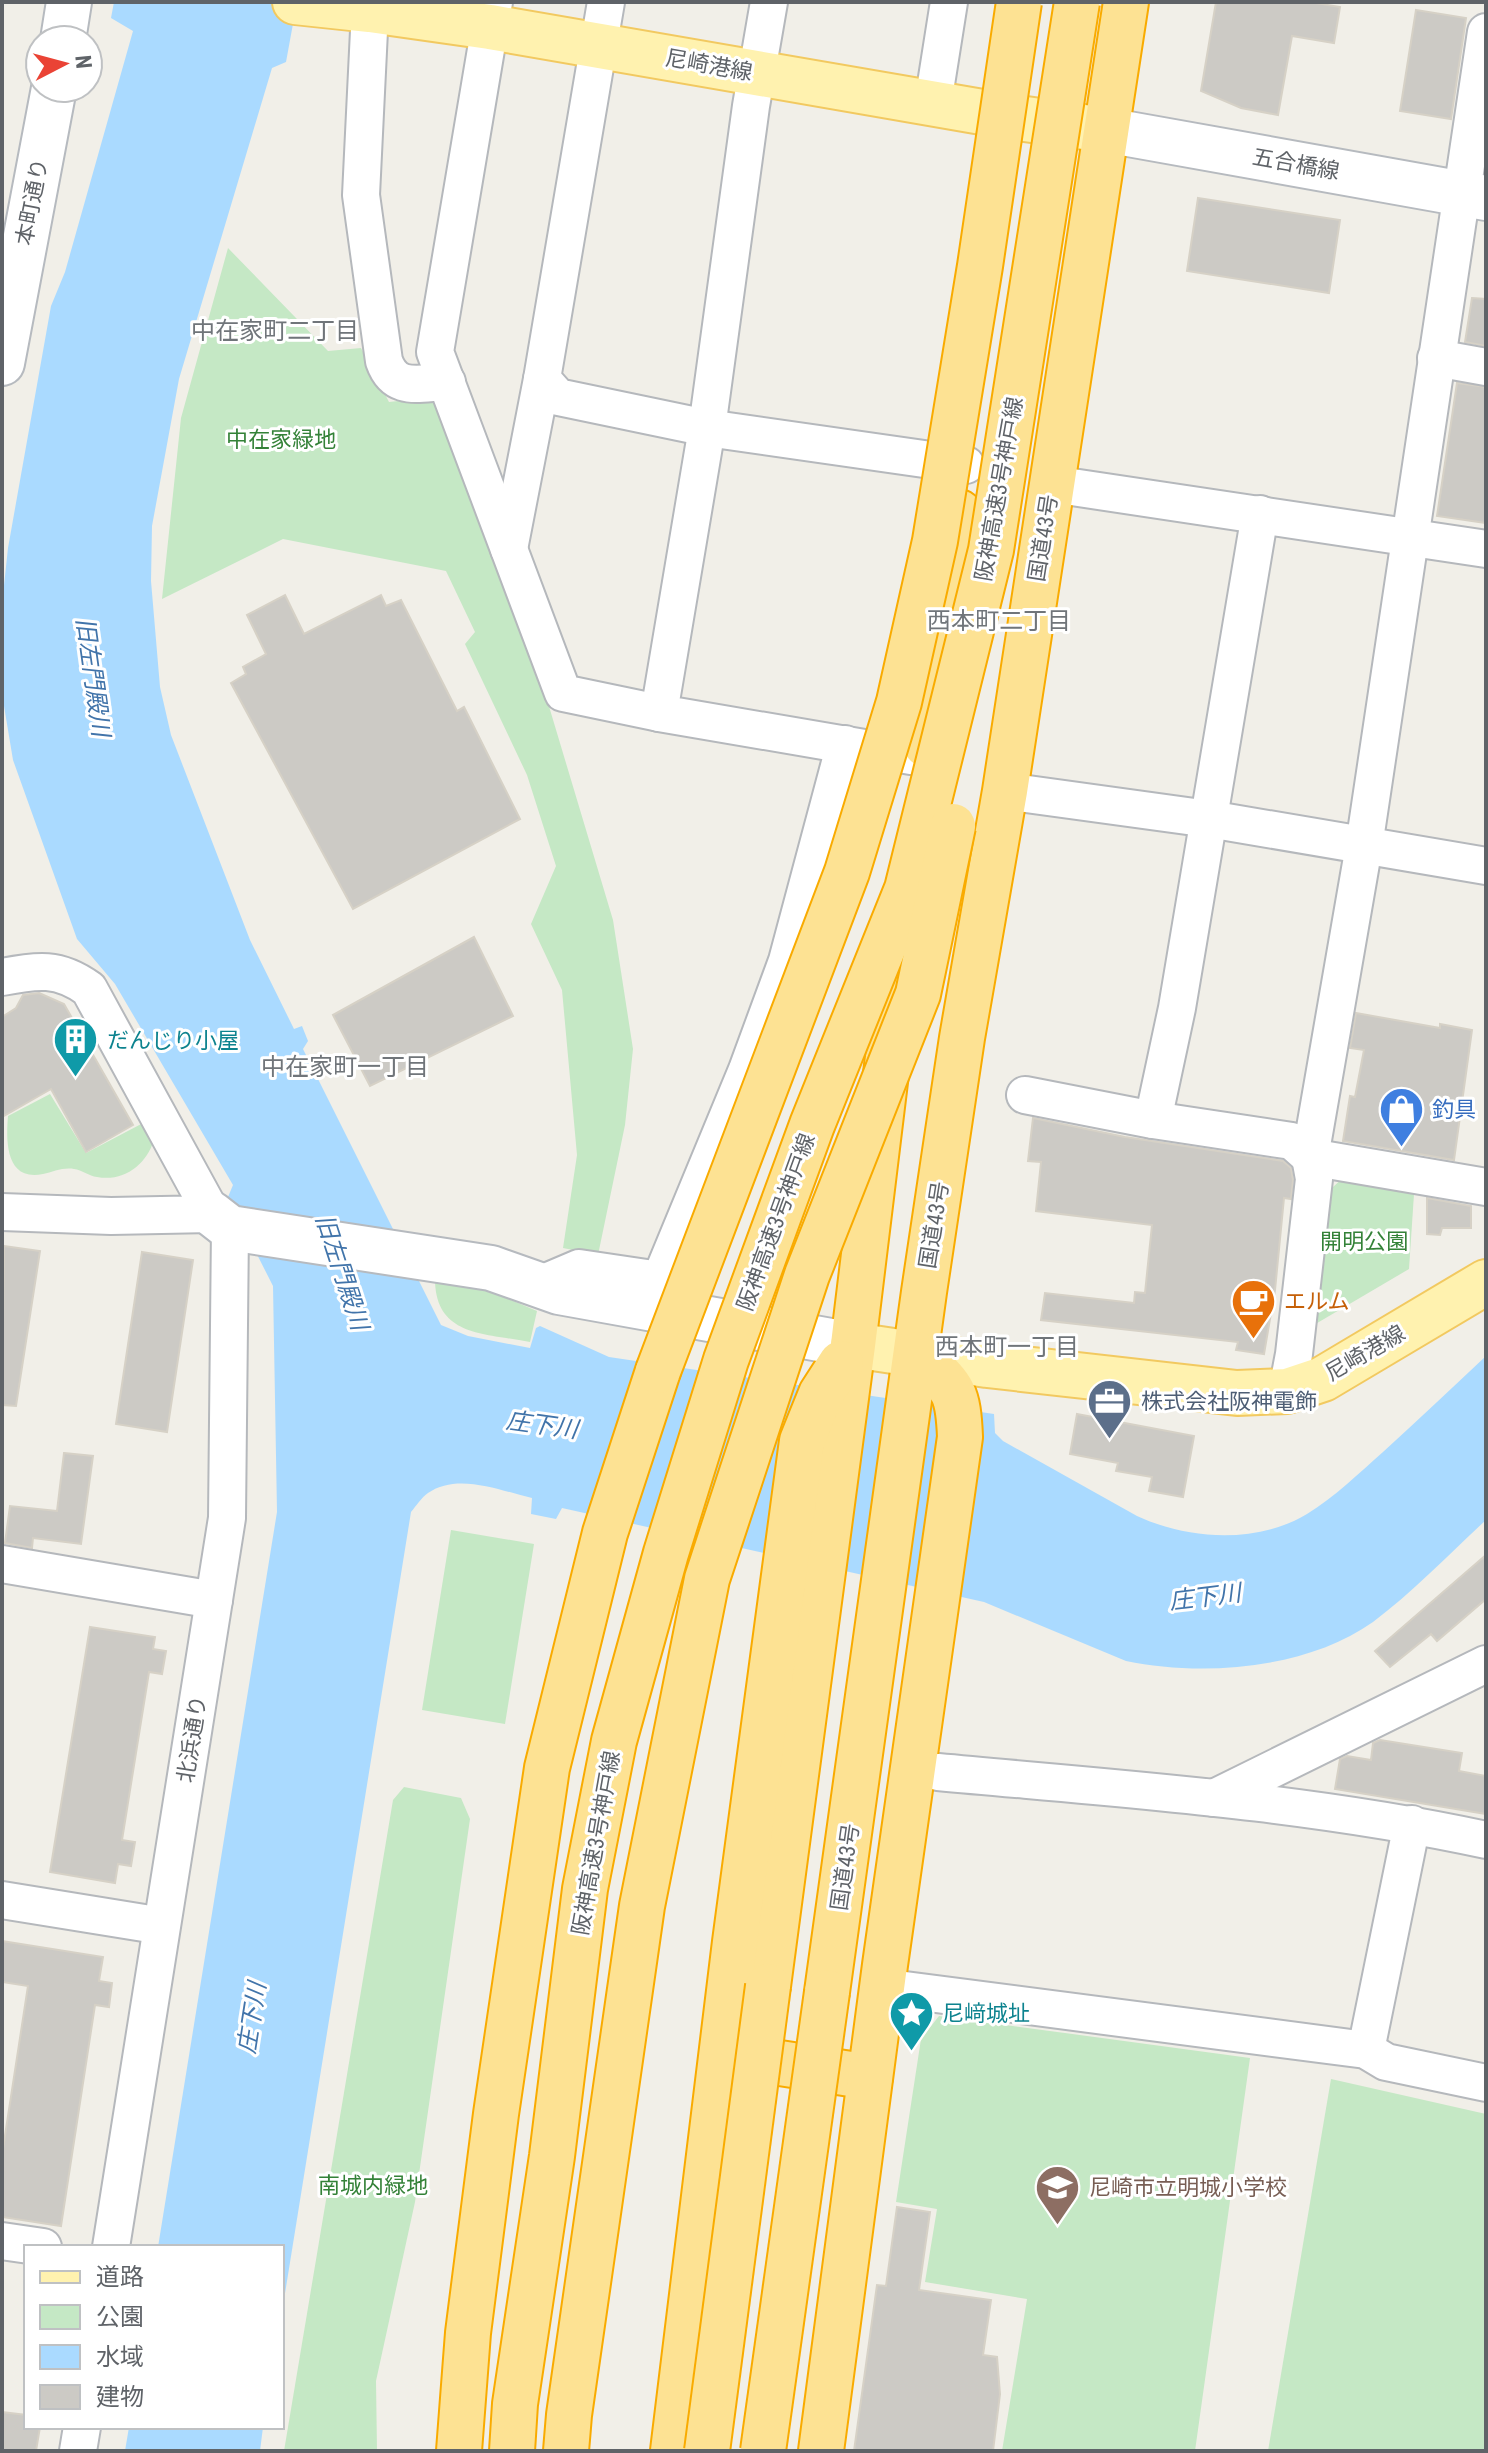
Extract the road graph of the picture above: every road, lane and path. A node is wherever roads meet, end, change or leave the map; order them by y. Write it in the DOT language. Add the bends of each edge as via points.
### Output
graph roads {
  1 [pos="69,2"];
  2 [pos="606,2"];
  3 [pos="769,2"];
  4 [pos="949,2"];
  5 [pos="1019,2"];
  6 [pos="1025,2"];
  7 [pos="1077,2"];
  8 [pos="1126,2"];
  9 [pos="303,3"];
  10 [pos="385,8"];
  11 [pos="492,15"];
  12 [pos="66,24"];
  13 [pos="1486,32"];
  14 [pos="598,45"];
  15 [pos="756,73"];
  16 [pos="933,103"];
  17 [pos="51,104"];
  18 [pos="1011,117"];
  19 [pos="1106,130"];
  20 [pos="1473,196"];
  21 [pos="1436,358"];
  22 [pos="2,363"];
  23 [pos="1486,367"];
  24 [pos="447,382"];
  25 [pos="546,394"];
  26 [pos="707,428"];
  27 [pos="966,465"];
  28 [pos="1052,484"];
  29 [pos="1260,514"];
  30 [pos="1409,535"];
  31 [pos="509,549"];
  32 [pos="1486,549"];
  33 [pos="991,550"];
  34 [pos="659,713"];
  35 [pos="845,744"];
  36 [pos="924,759"];
  37 [pos="1005,791"];
  38 [pos="1209,819"];
  39 [pos="1364,846"];
  40 [pos="1486,866"];
  41 [pos="2,977"];
  42 [pos="1025,1095"];
  43 [pos="1153,1120"];
  44 [pos="1310,1157"];
  45 [pos="1486,1187"];
  46 [pos="2,1212"];
  47 [pos="228,1224"];
  48 [pos="1486,1282"];
  49 [pos="539,1285"];
  50 [pos="853,1345"];
  51 [pos="917,1354"];
  52 [pos="1287,1391"];
  53 [pos="2,1564"];
  54 [pos="804,1566"];
  55 [pos="214,1600"];
  56 [pos="1486,1664"];
  57 [pos="938,1772"];
  58 [pos="1214,1798"];
  59 [pos="1412,1824"];
  60 [pos="1486,1840"];
  61 [pos="2,1900"];
  62 [pos="144,1923"];
  63 [pos="882,1987"];
  64 [pos="1366,2050"];
  65 [pos="722,2054"];
  66 [pos="870,2077"];
  67 [pos="1486,2083"];
  68 [pos="2,2241"];
  69 [pos="29,2245"];
  70 [pos="111,2245"];
  71 [pos="82,2429"];
  72 [pos="78,2451"];
  73 [pos="459,2451"];
  74 [pos="512,2451"];
  75 [pos="566,2451"];
  76 [pos="673,2451"];
  77 [pos="707,2451"];
  78 [pos="763,2451"];
  79 [pos="821,2451"];
  1 -- 12 [label="street"];
  2 -- 14 [label="street"];
  3 -- 15 [label="street"];
  4 -- 16 [label="street"];
  5 -- 73 [label="highway, bridge" via="935,541 899,702 847,872 658,1371 605,1533 547,1768 496,2114"];
  6 -- 18 [label="highway"];
  7 -- 33 [label="highway, 阪神高速3号神戸線, bridge"];
  8 -- 19 [label="highway, 国道43号"];
  9 -- 10 [label="main road, 尼崎港線"];
  10 -- 11 [label="main road, 尼崎港線"];
  10 -- 24 [label="street" via="361,195 384,361 399,383"];
  11 -- 14 [label="main road, 尼崎港線"];
  11 -- 24 [label="street" via="435,352"];
  13 -- 20 [label="street"];
  14 -- 15 [label="main road, 尼崎港線"];
  14 -- 25 [label="street"];
  15 -- 16 [label="main road, 尼崎港線"];
  15 -- 26 [label="street"];
  16 -- 18 [label="main road, 尼崎港線"];
  17 -- 22 [label="street, 本町通り"];
  18 -- 19 [label="main road, 尼崎港線"];
  18 -- 27 [label="highway"];
  19 -- 20 [label="street, 五合橋線"];
  19 -- 28 [label="highway, 国道43号"];
  20 -- 21 [label="street"];
  21 -- 23 [label="street"];
  21 -- 30 [label="street"];
  24 -- 31 [label="street"];
  25 -- 26 [label="street"];
  25 -- 31 [label="street"];
  26 -- 27 [label="street"];
  26 -- 34 [label="street"];
  27 -- 36 [label="highway"];
  28 -- 29 [label="street"];
  28 -- 37 [label="highway, 国道43号"];
  29 -- 30 [label="street"];
  29 -- 38 [label="street"];
  30 -- 32 [label="street"];
  30 -- 39 [label="street"];
  31 -- 34 [label="street" via="563,693"];
  33 -- 74 [label="highway, 阪神高速3号神戸線, bridge" via="907,889 812,1125 726,1360 614,1741 585,1889"];
  33 -- 75 [label="highway, bridge" via="959,794 918,994 807,1275 707,1579 642,1906"];
  34 -- 35 [label="street"];
  35 -- 36 [label="street"];
  35 -- 49 [label="street" via="787,961 660,1280 579,1268"];
  36 -- 50 [label="highway"];
  37 -- 38 [label="street"];
  37 -- 51 [label="highway, 国道43号" via="962,1038"];
  38 -- 39 [label="street"];
  38 -- 43 [label="street"];
  39 -- 40 [label="street"];
  39 -- 44 [label="street"];
  41 -- 47 [label="street" via="54,971 89,989"];
  42 -- 43 [label="street"];
  43 -- 44 [label="street" via="1292,1141"];
  44 -- 45 [label="street"];
  44 -- 52 [label="street" via="1314,1179"];
  46 -- 47 [label="street"];
  47 -- 49 [label="street" via="491,1268"];
  47 -- 55 [label="street, 北浜通り" via="227,1518"];
  48 -- 52 [label="main road, 尼崎港線" via="1323,1379"];
  49 -- 50 [label="street"];
  50 -- 51 [label="main road, 尼崎港線"];
  50 -- 54 [label="highway" via="834,1395 802,1441"];
  51 -- 52 [label="main road, 尼崎港線" via="1237,1393"];
  51 -- 63 [label="highway" via="953,1388 960,1437"];
  51 -- 78 [label="highway, 国道43号, bridge"];
  53 -- 55 [label="street"];
  54 -- 65 [label="highway"];
  54 -- 77 [label="highway, bridge" via="768,1986"];
  55 -- 70 [label="street, 北浜通り"];
  56 -- 58 [label="street"];
  57 -- 58 [label="street"];
  58 -- 59 [label="street"];
  59 -- 60 [label="street"];
  59 -- 64 [label="street"];
  61 -- 62 [label="street"];
  63 -- 64 [label="street"];
  63 -- 66 [label="highway"];
  64 -- 67 [label="street" via="1386,2062"];
  65 -- 66 [label="highway"];
  65 -- 76 [label="highway"];
  66 -- 79 [label="highway"];
  68 -- 69 [label="street"];
  71 -- 72 [label="street"];
}
